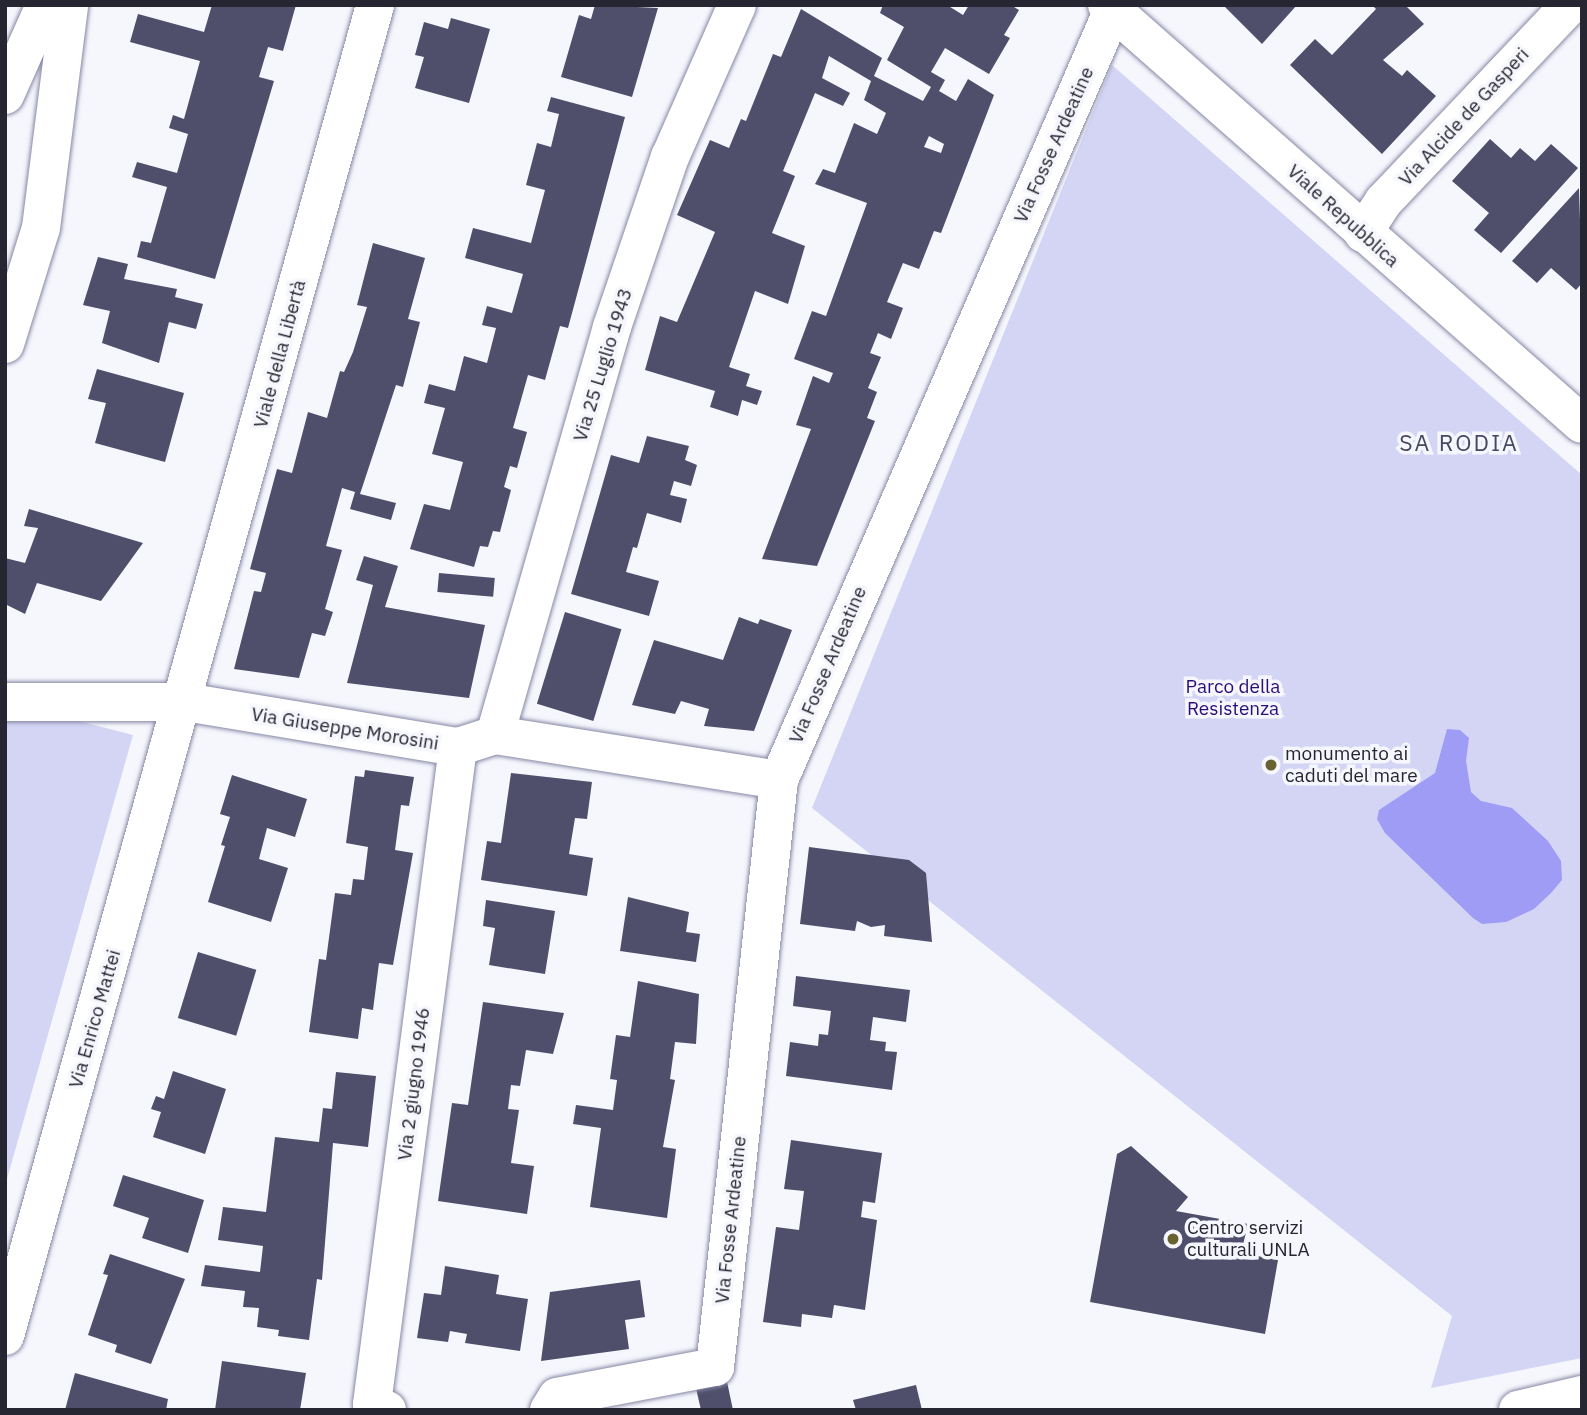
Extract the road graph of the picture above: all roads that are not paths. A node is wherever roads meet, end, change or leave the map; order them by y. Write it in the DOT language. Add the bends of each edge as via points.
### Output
graph roads {
  1 [pos="45,5"];
  2 [pos="69,5"];
  3 [pos="375,5"];
  4 [pos="737,5"];
  5 [pos="1570,5"];
  6 [pos="1111,7"];
  7 [pos="5,95"];
  8 [pos="1363,233"];
  9 [pos="15,276"];
  10 [pos="5,344"];
  11 [pos="1582,424"];
  12 [pos="75,699"];
  13 [pos="5,702"];
  14 [pos="185,702"];
  15 [pos="5,727"];
  16 [pos="495,735"];
  17 [pos="458,747"];
  18 [pos="779,780"];
  19 [pos="5,1336"];
  20 [pos="1582,1395"];
  21 [pos="387,1410"];
  22 [pos="550,1410"];
  23 [pos="1518,1410"];
  1 -- 7 [label="street"];
  2 -- 9 [label="street" via="41,228"];
  3 -- 14 [label="street, Viale della Libertà"];
  4 -- 16 [label="street, Via 25 Luglio 1943" via="670,157 612,327"];
  5 -- 8 [label="street, Via Alcide de Gasperi" via="1384,201"];
  6 -- 8 [label="street, Viale Repubblica"];
  6 -- 18 [label="street, Via Fosse Ardeatine"];
  8 -- 11 [label="street, Viale Repubblica"];
  9 -- 10 [label="street"];
  12 -- 13 [label="street, Via Giuseppe Morosini"];
  12 -- 14 [label="street, Via Giuseppe Morosini"];
  12 -- 15 [label="street, Via Giuseppe Morosini"];
  14 -- 17 [label="street, Via Giuseppe Morosini"];
  14 -- 19 [label="street, Via Enrico Mattei"];
  16 -- 17 [label="street, Via Giuseppe Morosini"];
  16 -- 18 [label="street, Via Giuseppe Morosini"];
  17 -- 21 [label="street, Via 2 giugno 1946" via="372,1404"];
  18 -- 22 [label="street, Via Fosse Ardeatine" via="715,1367 557,1397"];
  20 -- 23 [label="street"];
}
